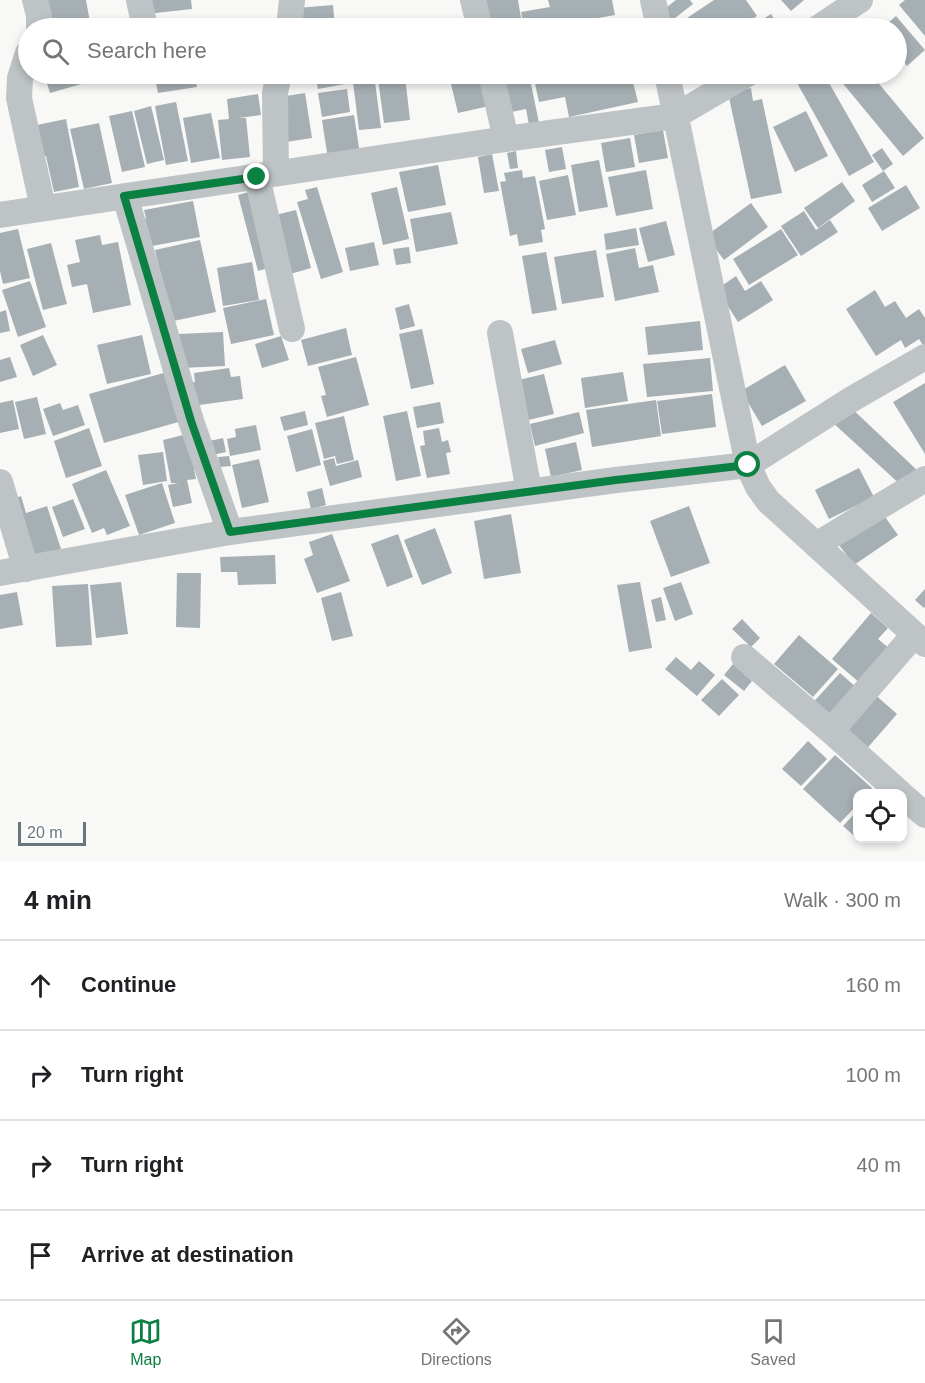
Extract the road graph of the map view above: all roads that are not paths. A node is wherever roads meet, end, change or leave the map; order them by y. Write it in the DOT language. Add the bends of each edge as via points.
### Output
graph roads {
  1 [pos="35,0"];
  2 [pos="139,0"];
  3 [pos="292,0"];
  4 [pos="473,0"];
  5 [pos="653,0"];
  6 [pos="860,0"];
  7 [pos="39,18"];
  8 [pos="143,18"];
  9 [pos="290,18"];
  10 [pos="478,18"];
  11 [pos="657,18"];
  12 [pos="833,18"];
  13 [pos="20,84"];
  14 [pos="277,84"];
  15 [pos="493,84"];
  16 [pos="669,84"];
  17 [pos="730,84"];
  18 [pos="675,116"];
  19 [pos="506,139"];
  20 [pos="266,175"];
  21 [pos="124,196"];
  22 [pos="43,208"];
  23 [pos="0,215"];
  24 [pos="292,329"];
  25 [pos="500,333"];
  26 [pos="925,357"];
  27 [pos="748,465"];
  28 [pos="925,478"];
  29 [pos="0,482"];
  30 [pos="529,491"];
  31 [pos="230,532"];
  32 [pos="816,545"];
  33 [pos="26,569"];
  34 [pos="0,573"];
  35 [pos="919,639"];
  36 [pos="744,657"];
  37 [pos="831,731"];
  38 [pos="896,789"];
  39 [pos="907,799"];
  40 [pos="925,815"];
  1 -- 7 [label="street"];
  2 -- 8 [label="street"];
  3 -- 9 [label="street"];
  4 -- 10 [label="street"];
  5 -- 11 [label="street"];
  6 -- 12 [label="street"];
  13 -- 22 [label="street" via="19,98"];
  14 -- 20 [label="street"];
  15 -- 19 [label="street"];
  16 -- 18 [label="street"];
  17 -- 18 [label="street"];
  18 -- 19 [label="street"];
  18 -- 27 [label="street"];
  19 -- 20 [label="street"];
  20 -- 21 [label="street"];
  20 -- 24 [label="street"];
  21 -- 22 [label="street"];
  21 -- 31 [label="street" via="191,421"];
  22 -- 23 [label="street"];
  25 -- 30 [label="street"];
  26 -- 27 [label="street"];
  27 -- 30 [label="street"];
  27 -- 32 [label="street" via="768,501"];
  28 -- 32 [label="street"];
  29 -- 33 [label="street"];
  30 -- 31 [label="street"];
  31 -- 33 [label="street"];
  32 -- 35 [label="street"];
  33 -- 34 [label="street"];
  35 -- 37 [label="street"];
  36 -- 37 [label="street"];
  37 -- 38 [label="street"];
  39 -- 40 [label="street"];
}
